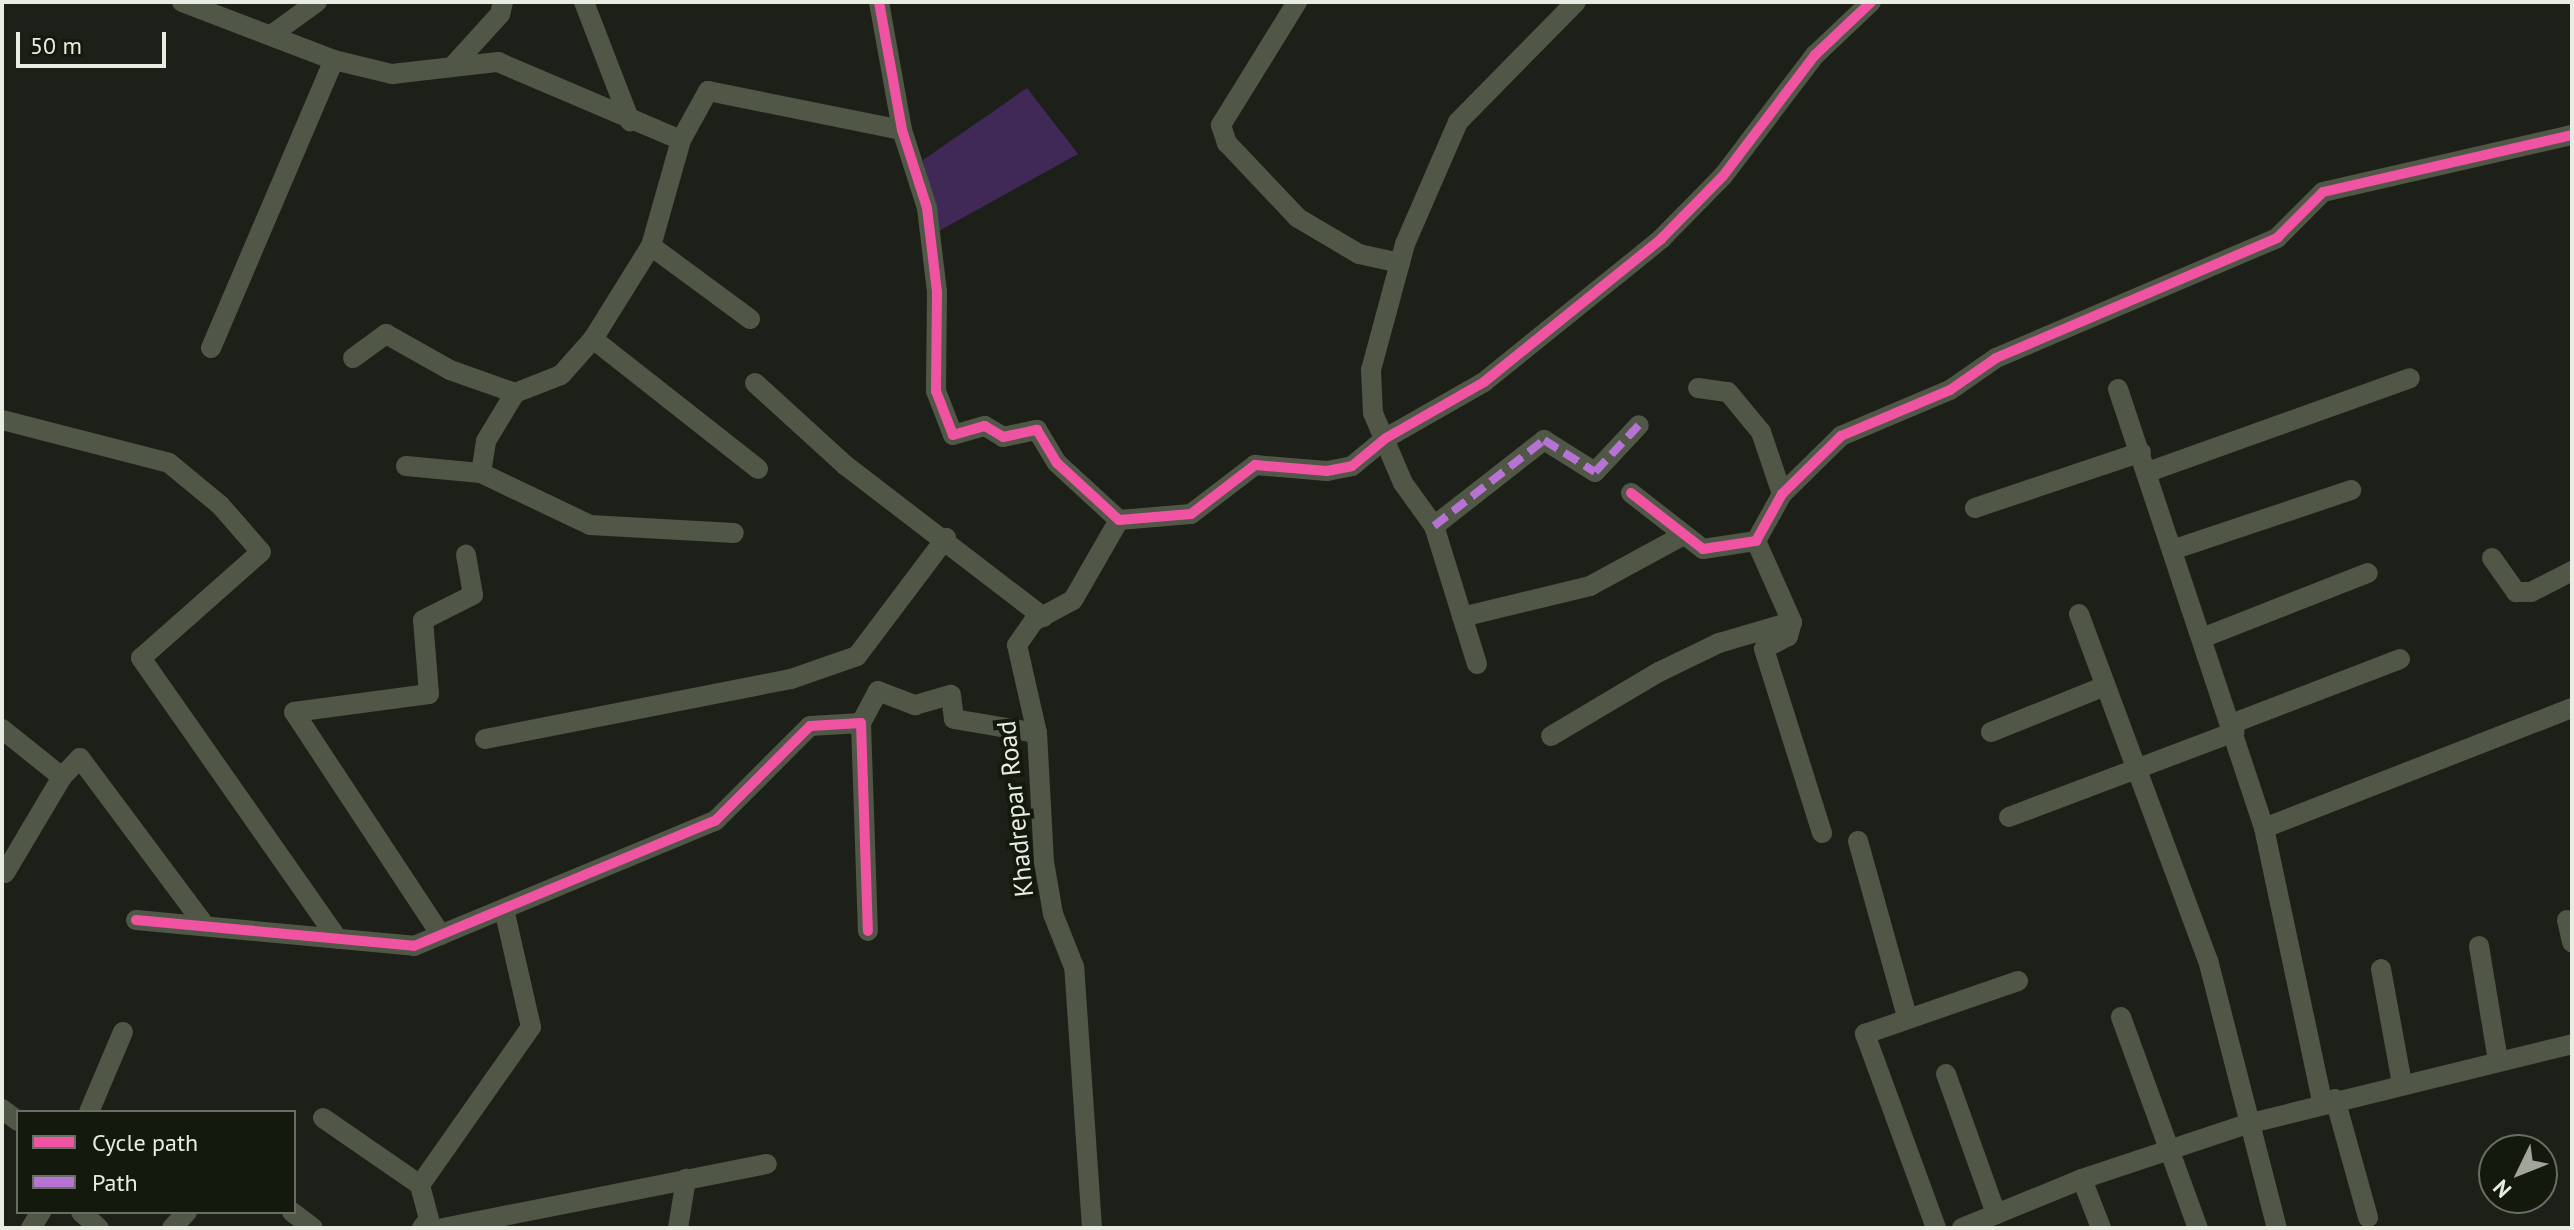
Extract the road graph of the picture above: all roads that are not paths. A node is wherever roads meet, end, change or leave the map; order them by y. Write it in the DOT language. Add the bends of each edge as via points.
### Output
graph roads {
  1 [pos="182,2"];
  2 [pos="317,2"];
  3 [pos="503,2"];
  4 [pos="584,2"];
  5 [pos="879,2"];
  6 [pos="1297,2"];
  7 [pos="1545,2"];
  8 [pos="1576,2"];
  9 [pos="1871,2"];
  10 [pos="1550,24"];
  11 [pos="274,33"];
  12 [pos="334,60"];
  13 [pos="452,67"];
  14 [pos="630,121"];
  15 [pos="902,130"];
  16 [pos="2572,135"];
  17 [pos="681,140"];
  18 [pos="651,246"];
  19 [pos="1400,263"];
  20 [pos="750,319"];
  21 [pos="593,339"];
  22 [pos="211,348"];
  23 [pos="353,358"];
  24 [pos="2410,378"];
  25 [pos="755,383"];
  26 [pos="1698,388"];
  27 [pos="2118,389"];
  28 [pos="515,393"];
  29 [pos="2,420"];
  30 [pos="1639,425"];
  31 [pos="1386,438"];
  32 [pos="2141,452"];
  33 [pos="406,466"];
  34 [pos="758,469"];
  35 [pos="2148,472"];
  36 [pos="481,473"];
  37 [pos="2351,490"];
  38 [pos="1631,493"];
  39 [pos="1782,494"];
  40 [pos="1975,508"];
  41 [pos="1119,520"];
  42 [pos="1434,526"];
  43 [pos="734,533"];
  44 [pos="1680,537"];
  45 [pos="946,538"];
  46 [pos="1756,541"];
  47 [pos="2172,550"];
  48 [pos="466,555"];
  49 [pos="2492,558"];
  50 [pos="2572,571"];
  51 [pos="2368,573"];
  52 [pos="2079,614"];
  53 [pos="1043,617"];
  54 [pos="1462,617"];
  55 [pos="1792,622"];
  56 [pos="2202,638"];
  57 [pos="2400,659"];
  58 [pos="1477,664"];
  59 [pos="2105,686"];
  60 [pos="2572,708"];
  61 [pos="861,723"];
  62 [pos="2233,728"];
  63 [pos="2,729"];
  64 [pos="1991,732"];
  65 [pos="1037,733"];
  66 [pos="1551,736"];
  67 [pos="485,739"];
  68 [pos="2137,770"];
  69 [pos="62,777"];
  70 [pos="2009,817"];
  71 [pos="2264,828"];
  72 [pos="1822,833"];
  73 [pos="1858,841"];
  74 [pos="5,873"];
  75 [pos="504,909"];
  76 [pos="136,920"];
  77 [pos="2567,920"];
  78 [pos="205,926"];
  79 [pos="868,931"];
  80 [pos="441,935"];
  81 [pos="338,939"];
  82 [pos="2572,942"];
  83 [pos="2479,946"];
  84 [pos="2381,969"];
  85 [pos="2018,981"];
  86 [pos="1907,1017"];
  87 [pos="2121,1017"];
  88 [pos="123,1032"];
  89 [pos="2572,1044"];
  90 [pos="2498,1061"];
  91 [pos="1946,1074"];
  92 [pos="2402,1083"];
  93 [pos="2329,1100"];
  94 [pos="90,1110"];
  95 [pos="323,1118"];
  96 [pos="2247,1124"];
  97 [pos="2174,1148"];
  98 [pos="767,1164"];
  99 [pos="686,1179"];
  100 [pos="2082,1179"];
  101 [pos="420,1185"];
  102 [pos="83,1214"];
  103 [pos="295,1214"];
  104 [pos="1996,1214"];
  105 [pos="2368,1217"];
  106 [pos="99,1228"];
  107 [pos="313,1228"];
  108 [pos="422,1228"];
  109 [pos="443,1228"];
  110 [pos="678,1228"];
  111 [pos="1092,1228"];
  112 [pos="1936,1228"];
  113 [pos="1962,1228"];
  114 [pos="2101,1228"];
  115 [pos="2198,1228"];
  116 [pos="2277,1228"];
  1 -- 11 [label="street"];
  2 -- 11 [label="street"];
  3 -- 13 [label="street" via="500,14"];
  4 -- 14 [label="street"];
  5 -- 15 [label="street"];
  6 -- 19 [label="street" via="1221,125 1227,143 1298,218 1359,254"];
  7 -- 10 [label="street"];
  8 -- 10 [label="street"];
  9 -- 31 [label="street" via="1815,55 1723,176 1643,255 1533,337 1484,382"];
  10 -- 19 [label="street" via="1458,122"];
  11 -- 12 [label="street"];
  12 -- 13 [label="street" via="392,74"];
  12 -- 22 [label="street"];
  13 -- 14 [label="street" via="498,62"];
  14 -- 17 [label="street"];
  15 -- 17 [label="street" via="708,91"];
  15 -- 41 [label="street" via="927,208 937,292 936,391 953,435 985,426 1003,437 1037,430 1057,463"];
  16 -- 39 [label="street" via="2323,192 2277,238 2024,345 1950,390 1841,436"];
  17 -- 18 [label="street"];
  18 -- 20 [label="street"];
  18 -- 21 [label="street"];
  19 -- 31 [label="street" via="1371,370 1373,413"];
  21 -- 28 [label="street" via="561,375"];
  21 -- 34 [label="street"];
  23 -- 28 [label="street" via="386,334 450,370"];
  24 -- 35 [label="street"];
  25 -- 45 [label="street" via="845,465"];
  26 -- 39 [label="street" via="1728,392 1761,432"];
  27 -- 32 [label="street"];
  28 -- 36 [label="street" via="486,441"];
  29 -- 81 [label="street" via="169,463 220,505 261,552 141,658"];
  30 -- 42 [label="street" via="1595,472 1544,440"];
  31 -- 41 [label="street" via="1352,466 1327,471 1255,465 1191,514"];
  31 -- 42 [label="street" via="1403,483"];
  32 -- 35 [label="street"];
  32 -- 40 [label="street"];
  33 -- 36 [label="street"];
  35 -- 47 [label="street"];
  36 -- 43 [label="street" via="590,525"];
  37 -- 47 [label="street"];
  38 -- 44 [label="street"];
  39 -- 46 [label="street"];
  41 -- 53 [label="street, Khadrepar Road" via="1073,600"];
  42 -- 54 [label="street"];
  44 -- 46 [label="street" via="1703,549"];
  44 -- 54 [label="street" via="1590,586"];
  45 -- 53 [label="street"];
  45 -- 67 [label="street" via="857,656 791,679"];
  46 -- 55 [label="street"];
  47 -- 56 [label="street"];
  48 -- 80 [label="street" via="473,595 423,620 429,694 294,712"];
  49 -- 50 [label="street" via="2516,592 2531,592"];
  51 -- 56 [label="street"];
  52 -- 59 [label="street"];
  53 -- 65 [label="street, Khadrepar Road" via="1017,645"];
  54 -- 58 [label="street"];
  55 -- 66 [label="street" via="1719,643"];
  55 -- 72 [label="street" via="1788,636 1764,649"];
  56 -- 62 [label="street"];
  57 -- 62 [label="street"];
  59 -- 64 [label="street"];
  59 -- 68 [label="street"];
  60 -- 71 [label="street"];
  61 -- 65 [label="street" via="878,691 915,705 951,695 954,719"];
  61 -- 75 [label="street" via="810,726 715,821"];
  61 -- 79 [label="street"];
  62 -- 68 [label="street"];
  62 -- 71 [label="street"];
  63 -- 69 [label="street"];
  65 -- 111 [label="street, Khadrepar Road" via="1044,862 1053,914 1074,967"];
  68 -- 70 [label="street"];
  68 -- 96 [label="street" via="2208,960"];
  69 -- 74 [label="street"];
  69 -- 78 [label="street" via="80,758"];
  71 -- 93 [label="street"];
  73 -- 86 [label="street"];
  75 -- 80 [label="street"];
  75 -- 101 [label="street" via="531,1027"];
  76 -- 78 [label="street"];
  77 -- 82 [label="street"];
  78 -- 81 [label="street"];
  80 -- 81 [label="street" via="414,946"];
  83 -- 90 [label="street"];
  84 -- 92 [label="street"];
  85 -- 86 [label="street"];
  86 -- 112 [label="street" via="1874,1028 1864,1043"];
  87 -- 97 [label="street"];
  88 -- 94 [label="street"];
  89 -- 90 [label="street"];
  90 -- 92 [label="street"];
  91 -- 104 [label="street"];
  92 -- 93 [label="street"];
  93 -- 96 [label="street"];
  93 -- 105 [label="street"];
  95 -- 101 [label="street"];
  96 -- 97 [label="street"];
  96 -- 116 [label="street"];
  97 -- 100 [label="street"];
  97 -- 115 [label="street"];
  98 -- 99 [label="street"];
  99 -- 109 [label="street"];
  99 -- 110 [label="street"];
  100 -- 104 [label="street"];
  100 -- 114 [label="street"];
  101 -- 108 [label="street" via="429,1219"];
  102 -- 106 [label="street"];
  103 -- 107 [label="street"];
  104 -- 113 [label="street"];
}
